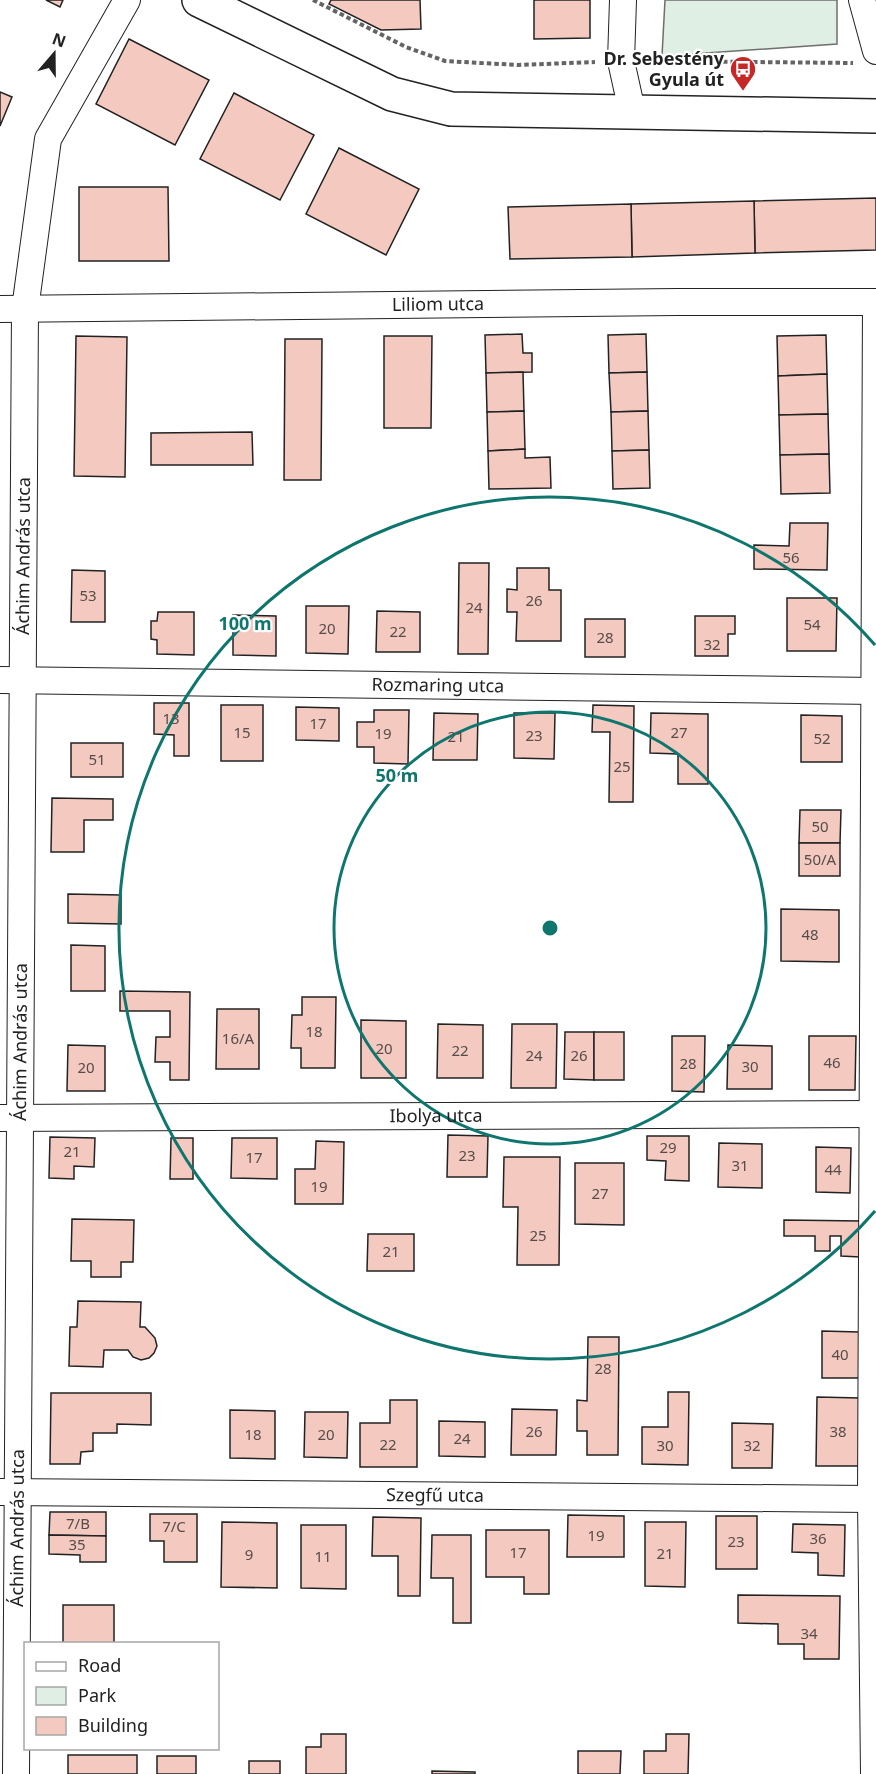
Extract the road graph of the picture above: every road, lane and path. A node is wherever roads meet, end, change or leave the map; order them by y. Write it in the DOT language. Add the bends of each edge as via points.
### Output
graph roads {
  1 [pos="127,0"];
  2 [pos="199,0"];
  3 [pos="313,0"];
  4 [pos="623,0"];
  5 [pos="862,0"];
  6 [pos="865,57"];
  7 [pos="621,61"];
  8 [pos="632,111"];
  9 [pos="876,116"];
  10 [pos="876,302"];
  11 [pos="12,309"];
  12 [pos="11,680"];
  13 [pos="875,691"];
  14 [pos="873,1114"];
  15 [pos="10,1118"];
  16 [pos="9,1492"];
  17 [pos="871,1499"];
  18 [pos="16,1774"];
  19 [pos="874,1774"];
  1 -- 11 [label="street, Áchim András utca" via="48,139"];
  2 -- 8 [label="street" via="392,94 451,109"];
  3 -- 7 [label="path" via="406,47 445,61"];
  4 -- 7 [label="street"];
  5 -- 6 [label="street"];
  6 -- 7 [label="path"];
  7 -- 8 [label="street"];
  8 -- 9 [label="street"];
  10 -- 11 [label="street, Liliom utca"];
  10 -- 13 [label="street"];
  11 -- 12 [label="street, Áchim András utca"];
  12 -- 13 [label="street, Rozmaring utca"];
  12 -- 15 [label="street, Áchim András utca"];
  13 -- 14 [label="street"];
  14 -- 15 [label="street, Ibolya utca"];
  14 -- 17 [label="street"];
  15 -- 16 [label="street, Áchim András utca"];
  16 -- 17 [label="street, Szegfű utca"];
  16 -- 18 [label="street, Áchim András utca"];
  17 -- 19 [label="street"];
}
